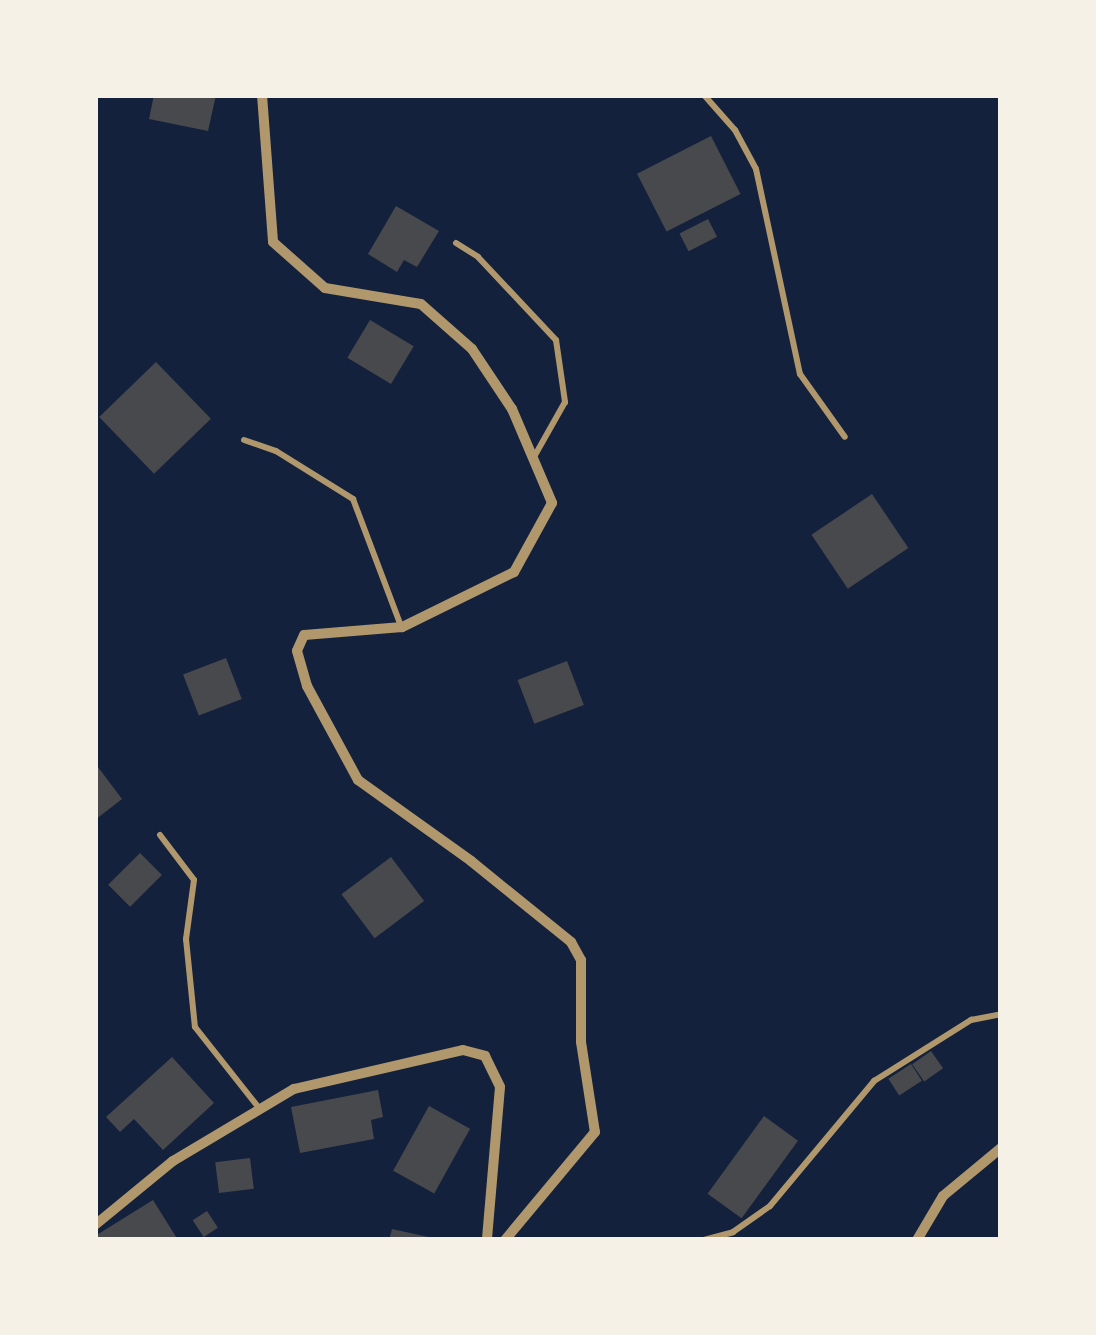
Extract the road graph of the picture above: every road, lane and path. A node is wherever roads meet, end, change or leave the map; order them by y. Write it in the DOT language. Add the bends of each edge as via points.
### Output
graph roads {
  1 [pos="262,95"];
  2 [pos="704,95"];
  3 [pos="456,243"];
  4 [pos="845,437"];
  5 [pos="244,440"];
  6 [pos="533,458"];
  7 [pos="402,627"];
  8 [pos="160,835"];
  9 [pos="1001,1014"];
  10 [pos="259,1108"];
  11 [pos="1001,1148"];
  12 [pos="95,1225"];
  13 [pos="487,1240"];
  14 [pos="505,1240"];
  15 [pos="704,1240"];
  16 [pos="918,1240"];
  1 -- 6 [label="street" via="273,242 325,288 421,304 472,348 512,408"];
  2 -- 4 [label="lane" via="735,130 756,169 800,374"];
  3 -- 6 [label="lane" via="478,256 556,340 565,402"];
  5 -- 7 [label="lane" via="276,451 353,499"];
  6 -- 7 [label="street" via="552,502 514,572"];
  7 -- 14 [label="street" via="304,635 297,651 307,686 358,780 571,942 581,960 580,1042 595,1132"];
  8 -- 10 [label="lane" via="194,880 186,939 196,1027"];
  9 -- 15 [label="lane" via="971,1020 874,1081 770,1206 732,1232"];
  10 -- 12 [label="street" via="173,1162"];
  10 -- 13 [label="street" via="350,1073 463,1050 485,1056 500,1087"];
  11 -- 16 [label="street" via="943,1196"];
}
